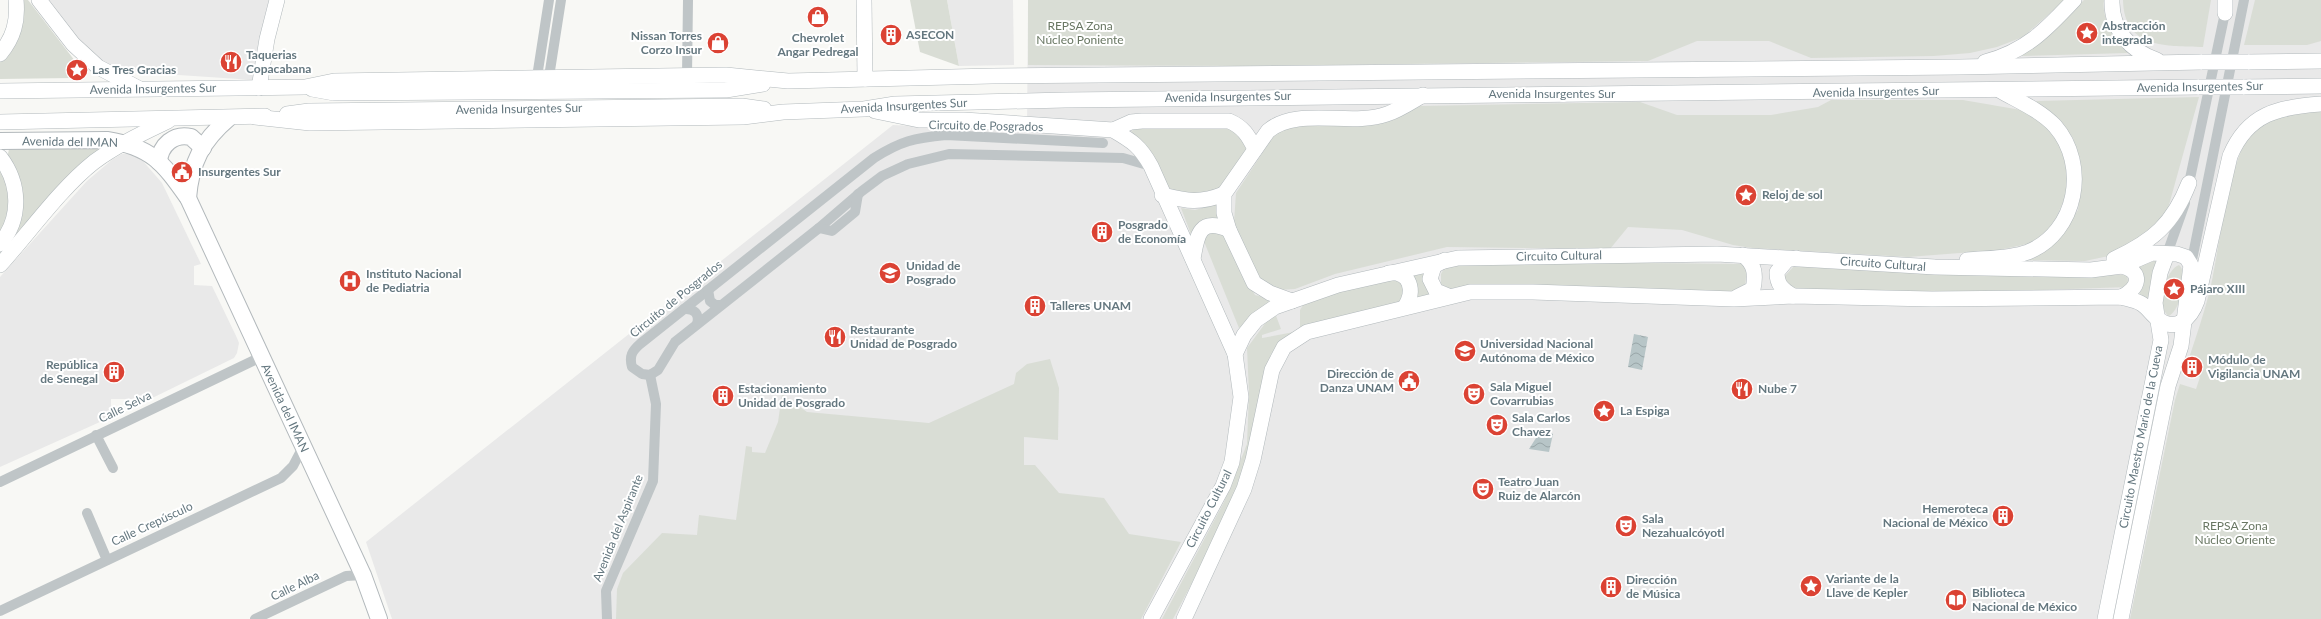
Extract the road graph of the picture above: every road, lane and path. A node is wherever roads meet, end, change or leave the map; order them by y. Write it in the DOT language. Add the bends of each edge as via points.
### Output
graph roads {
  1 [pos="16,0"];
  2 [pos="39,0"];
  3 [pos="277,0"];
  4 [pos="549,0"];
  5 [pos="561,0"];
  6 [pos="688,0"];
  7 [pos="864,0"];
  8 [pos="2074,0"];
  9 [pos="2112,0"];
  10 [pos="2244,0"];
  11 [pos="2226,4"];
  12 [pos="0,54"];
  13 [pos="2321,56"];
  14 [pos="2297,61"];
  15 [pos="2321,61"];
  16 [pos="2164,62"];
  17 [pos="1960,67"];
  18 [pos="687,76"];
  19 [pos="543,77"];
  20 [pos="865,79"];
  21 [pos="788,81"];
  22 [pos="2321,86"];
  23 [pos="305,87"];
  24 [pos="259,88"];
  25 [pos="141,89"];
  26 [pos="1998,90"];
  27 [pos="0,91"];
  28 [pos="1425,94"];
  29 [pos="2321,104"];
  30 [pos="864,109"];
  31 [pos="229,118"];
  32 [pos="172,119"];
  33 [pos="0,122"];
  34 [pos="1113,130"];
  35 [pos="0,141"];
  36 [pos="124,143"];
  37 [pos="1103,143"];
  38 [pos="203,148"];
  39 [pos="1255,149"];
  40 [pos="0,157"];
  41 [pos="1095,157"];
  42 [pos="159,162"];
  43 [pos="1151,166"];
  44 [pos="862,168"];
  45 [pos="2189,183"];
  46 [pos="868,186"];
  47 [pos="830,193"];
  48 [pos="858,194"];
  49 [pos="1224,194"];
  50 [pos="1162,195"];
  51 [pos="188,198"];
  52 [pos="844,206"];
  53 [pos="819,228"];
  54 [pos="1229,230"];
  55 [pos="0,244"];
  56 [pos="2167,254"];
  57 [pos="1743,255"];
  58 [pos="1796,258"];
  59 [pos="1192,259"];
  60 [pos="1446,260"];
  61 [pos="0,265"];
  62 [pos="2191,265"];
  63 [pos="2122,266"];
  64 [pos="1936,267"];
  65 [pos="2091,270"];
  66 [pos="1385,273"];
  67 [pos="708,290"];
  68 [pos="1448,296"];
  69 [pos="1793,296"];
  70 [pos="2122,297"];
  71 [pos="1734,299"];
  72 [pos="1292,301"];
  73 [pos="721,305"];
  74 [pos="1404,307"];
  75 [pos="684,309"];
  76 [pos="2159,320"];
  77 [pos="2184,323"];
  78 [pos="698,324"];
  79 [pos="1235,354"];
  80 [pos="262,357"];
  81 [pos="650,375"];
  82 [pos="96,435"];
  83 [pos="303,447"];
  84 [pos="113,468"];
  85 [pos="0,482"];
  86 [pos="87,513"];
  87 [pos="107,560"];
  88 [pos="360,568"];
  89 [pos="346,576"];
  90 [pos="279,608"];
  91 [pos="0,611"];
  92 [pos="255,619"];
  93 [pos="280,619"];
  94 [pos="380,619"];
  95 [pos="607,619"];
  96 [pos="1151,619"];
  97 [pos="1184,619"];
  98 [pos="2105,619"];
  99 [pos="2121,619"];
  1 -- 12 [label="main road" via="14,30"];
  2 -- 25 [label="main road" via="73,44 98,67"];
  3 -- 24 [label="main road"];
  4 -- 19 [label="street"];
  5 -- 19 [label="street"];
  6 -- 18 [label="street"];
  7 -- 20 [label="main road"];
  8 -- 17 [label="main road" via="2045,31 2026,45 1992,60"];
  9 -- 16 [label="main road" via="2114,20 2129,43 2147,56"];
  10 -- 62 [label="street, Circuito Maestro Mario de la Cueva"];
  11 -- 45 [label="street, Circuito Maestro Mario de la Cueva"];
  13 -- 14 [label="main road"];
  14 -- 15 [label="main road, Avenida Insurgentes Sur"];
  14 -- 16 [label="main road, Avenida Insurgentes Sur, bridge"];
  16 -- 17 [label="main road, Avenida Insurgentes Sur"];
  17 -- 20 [label="main road, Avenida Insurgentes Sur"];
  18 -- 19 [label="main road, Avenida Insurgentes Sur"];
  18 -- 21 [label="main road, Avenida Insurgentes Sur" via="726,75"];
  19 -- 23 [label="main road, Avenida Insurgentes Sur" via="334,81"];
  20 -- 21 [label="main road, Avenida Insurgentes Sur"];
  21 -- 23 [label="main road, Avenida Insurgentes Sur" via="726,90 334,93"];
  22 -- 26 [label="main road, Avenida Insurgentes Sur, bridge"];
  23 -- 24 [label="main road, Avenida Insurgentes Sur"];
  24 -- 25 [label="main road, Avenida Insurgentes Sur"];
  25 -- 27 [label="main road, Avenida Insurgentes Sur"];
  26 -- 28 [label="main road, Avenida Insurgentes Sur"];
  26 -- 64 [label="main road" via="2041,114 2061,135 2070,151 2075,171 2070,207 2054,233 2042,244 2027,252"];
  28 -- 30 [label="main road, Avenida Insurgentes Sur" via="895,104"];
  28 -- 39 [label="main road" via="1387,114 1342,120 1290,120 1276,124"];
  29 -- 77 [label="main road" via="2291,106 2274,111 2258,120 2238,139 2230,156 2198,301"];
  30 -- 31 [label="main road, Avenida Insurgentes Sur" via="783,112 743,118 318,123 255,117"];
  30 -- 34 [label="main road" via="920,120 964,120"];
  31 -- 32 [label="main road, Avenida Insurgentes Sur"];
  31 -- 38 [label="main road, Avenida del IMAN" via="213,132"];
  32 -- 33 [label="main road, Avenida Insurgentes Sur"];
  32 -- 36 [label="main road"];
  34 -- 37 [label="street"];
  34 -- 39 [label="main road" via="1142,121 1229,121 1239,125"];
  34 -- 43 [label="main road" via="1134,142 1143,151"];
  35 -- 36 [label="main road, Avenida del IMAN" via="107,140"];
  36 -- 42 [label="main road, Avenida del IMAN" via="139,147"];
  36 -- 61 [label="main road" via="77,178"];
  37 -- 41 [label="street"];
  37 -- 44 [label="street, Circuito de Posgrados" via="946,135 920,137 897,144"];
  38 -- 42 [label="main road" via="191,137 173,139 163,148"];
  38 -- 51 [label="main road, Avenida del IMAN" via="190,174"];
  39 -- 49 [label="main road"];
  40 -- 55 [label="main road" via="12,177 16,200 11,224"];
  41 -- 43 [label="street" via="1129,159"];
  41 -- 46 [label="street" via="949,154 908,164 882,176"];
  42 -- 51 [label="main road, Avenida del IMAN" via="170,172"];
  43 -- 50 [label="main road"];
  44 -- 46 [label="street" via="857,180 861,185"];
  44 -- 47 [label="street, Circuito de Posgrados"];
  45 -- 56 [label="street, Circuito Maestro Mario de la Cueva" via="2184,208"];
  45 -- 65 [label="main road" via="2181,204 2156,235 2140,246"];
  46 -- 48 [label="street"];
  47 -- 52 [label="street" via="841,195"];
  47 -- 67 [label="street, Circuito de Posgrados"];
  48 -- 52 [label="street"];
  48 -- 53 [label="street" via="855,212 832,231"];
  49 -- 50 [label="main road" via="1207,201 1194,202"];
  49 -- 54 [label="main road" via="1224,213"];
  50 -- 59 [label="main road"];
  51 -- 80 [label="main road, Avenida del IMAN"];
  52 -- 53 [label="street"];
  53 -- 73 [label="street"];
  54 -- 59 [label="main road" via="1215,224 1205,227 1197,235"];
  54 -- 72 [label="main road" via="1254,283 1270,293"];
  56 -- 62 [label="main road, Circuito Cultural" via="2186,257"];
  56 -- 63 [label="main road, Circuito Cultural" via="2152,253"];
  56 -- 76 [label="main road, Circuito Maestro Mario de la Cueva" via="2160,273 2155,303"];
  57 -- 58 [label="main road, Circuito Cultural"];
  57 -- 60 [label="main road, Circuito Cultural" via="1677,254"];
  57 -- 71 [label="main road" via="1750,260 1755,271 1755,280 1753,289"];
  58 -- 64 [label="main road, Circuito Cultural"];
  58 -- 69 [label="main road" via="1787,260 1777,272 1780,287"];
  59 -- 79 [label="main road"];
  60 -- 66 [label="main road, Circuito Cultural"];
  60 -- 68 [label="main road" via="1434,266 1430,279 1436,291"];
  62 -- 77 [label="main road, Circuito Maestro Mario de la Cueva"];
  63 -- 65 [label="main road, Circuito Cultural"];
  63 -- 70 [label="main road" via="2130,268 2136,274 2137,282 2134,290"];
  64 -- 65 [label="main road, Circuito Cultural"];
  66 -- 72 [label="main road, Circuito Cultural" via="1338,285"];
  66 -- 74 [label="main road" via="1396,272 1405,278 1411,287 1411,298"];
  67 -- 73 [label="street" via="707,296 710,301 715,305"];
  67 -- 75 [label="street, Circuito de Posgrados"];
  68 -- 71 [label="main road, Circuito Cultural" via="1470,292 1533,292"];
  68 -- 74 [label="main road, Circuito Cultural"];
  69 -- 70 [label="main road, Circuito Cultural" via="1932,299"];
  69 -- 71 [label="main road, Circuito Cultural"];
  70 -- 76 [label="main road, Circuito Cultural" via="2142,304"];
  72 -- 79 [label="main road, Circuito Cultural" via="1275,307 1256,320 1244,335"];
  73 -- 78 [label="street"];
  74 -- 97 [label="main road, Circuito Cultural" via="1307,332 1284,348 1272,370 1253,460 1244,489"];
  75 -- 78 [label="street" via="696,312"];
  75 -- 81 [label="street, Circuito de Posgrados" via="632,352 632,367 642,374"];
  76 -- 77 [label="main road" via="2175,325"];
  76 -- 98 [label="main road, Circuito Maestro Mario de la Cueva" via="2161,340"];
  77 -- 99 [label="main road, Circuito Maestro Mario de la Cueva" via="2181,346 2168,386"];
  78 -- 81 [label="street" via="675,342 658,370"];
  79 -- 96 [label="main road, Circuito Cultural" via="1241,397 1232,462 1223,486"];
  80 -- 82 [label="street, Calle Selva"];
  80 -- 83 [label="main road, Avenida del IMAN"];
  81 -- 95 [label="street, Avenida del Aspirante" via="656,404 654,481 606,591"];
  82 -- 84 [label="street"];
  82 -- 85 [label="street, Calle Selva"];
  83 -- 87 [label="street, Calle Crepúsculo" via="293,466 281,478"];
  83 -- 88 [label="main road, Avenida del IMAN"];
  86 -- 87 [label="street"];
  87 -- 91 [label="street, Calle Crepúsculo"];
  88 -- 89 [label="street, Calle Alba"];
  88 -- 89 [label="street, Calle Alba"];
  88 -- 94 [label="main road, Avenida del IMAN"];
  89 -- 90 [label="street, Calle Alba"];
  90 -- 92 [label="street, Calle Alba"];
  90 -- 93 [label="street"];
}
